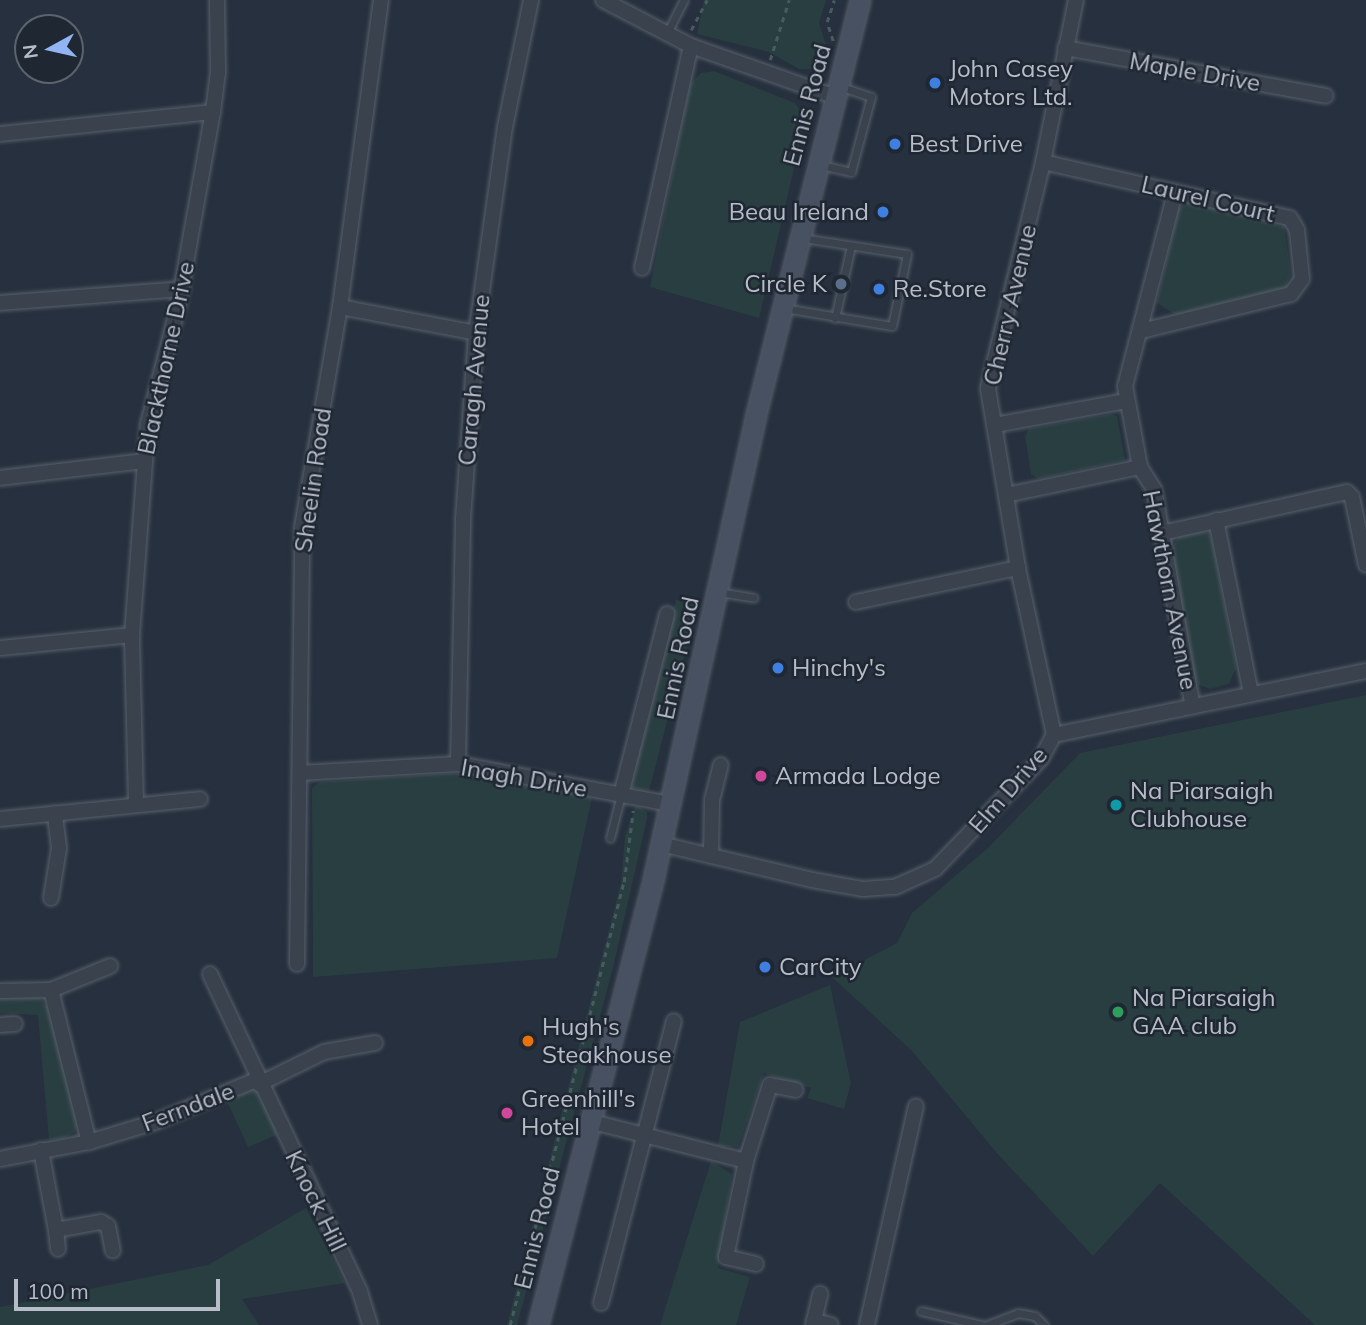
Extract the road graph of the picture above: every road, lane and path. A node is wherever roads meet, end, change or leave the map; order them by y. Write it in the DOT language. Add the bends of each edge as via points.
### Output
graph roads {
  1 [pos="217,0"];
  2 [pos="381,0"];
  3 [pos="531,0"];
  4 [pos="603,0"];
  5 [pos="684,0"];
  6 [pos="707,0"];
  7 [pos="789,0"];
  8 [pos="834,0"];
  9 [pos="860,0"];
  10 [pos="1076,0"];
  11 [pos="670,27"];
  12 [pos="691,46"];
  13 [pos="1065,48"];
  14 [pos="846,52"];
  15 [pos="766,73"];
  16 [pos="835,91"];
  17 [pos="1326,96"];
  18 [pos="213,112"];
  19 [pos="0,134"];
  20 [pos="1043,162"];
  21 [pos="817,164"];
  22 [pos="1175,193"];
  23 [pos="799,237"];
  24 [pos="850,246"];
  25 [pos="642,268"];
  26 [pos="181,289"];
  27 [pos="1148,301"];
  28 [pos="0,303"];
  29 [pos="340,307"];
  30 [pos="782,307"];
  31 [pos="835,318"];
  32 [pos="1168,326"];
  33 [pos="1141,331"];
  34 [pos="476,333"];
  35 [pos="1126,401"];
  36 [pos="995,425"];
  37 [pos="144,461"];
  38 [pos="1140,467"];
  39 [pos="0,478"];
  40 [pos="1006,495"];
  41 [pos="1216,520"];
  42 [pos="1162,533"];
  43 [pos="1366,565"];
  44 [pos="1018,568"];
  45 [pos="718,592"];
  46 [pos="754,597"];
  47 [pos="856,602"];
  48 [pos="667,614"];
  49 [pos="132,635"];
  50 [pos="0,648"];
  51 [pos="1366,671"];
  52 [pos="1251,693"];
  53 [pos="1192,703"];
  54 [pos="1054,735"];
  55 [pos="458,764"];
  56 [pos="721,765"];
  57 [pos="300,773"];
  58 [pos="628,796"];
  59 [pos="200,799"];
  60 [pos="136,802"];
  61 [pos="669,804"];
  62 [pos="55,813"];
  63 [pos="0,819"];
  64 [pos="610,838"];
  65 [pos="661,844"];
  66 [pos="711,856"];
  67 [pos="51,898"];
  68 [pos="297,964"];
  69 [pos="110,966"];
  70 [pos="210,974"];
  71 [pos="51,990"];
  72 [pos="0,991"];
  73 [pos="674,1021"];
  74 [pos="375,1043"];
  75 [pos="258,1082"];
  76 [pos="796,1090"];
  77 [pos="916,1106"];
  78 [pos="589,1121"];
  79 [pos="648,1135"];
  80 [pos="89,1142"];
  81 [pos="41,1150"];
  82 [pos="0,1159"];
  83 [pos="746,1161"];
  84 [pos="56,1230"];
  85 [pos="58,1249"];
  86 [pos="113,1251"];
  87 [pos="756,1264"];
  88 [pos="820,1294"];
  89 [pos="601,1303"];
  90 [pos="921,1311"];
  91 [pos="813,1323"];
  92 [pos="370,1325"];
  93 [pos="510,1325"];
  94 [pos="538,1325"];
  95 [pos="831,1325"];
  96 [pos="867,1325"];
  97 [pos="984,1325"];
  98 [pos="1044,1325"];
  1 -- 18 [label="street, Blackthorne Drive" via="218,73"];
  2 -- 29 [label="street, Sheelin Road"];
  3 -- 34 [label="street, Caragh Avenue" via="507,114"];
  4 -- 11 [label="street"];
  5 -- 11 [label="lane"];
  6 -- 11 [label="path" via="692,30"];
  7 -- 15 [label="path"];
  8 -- 14 [label="path" via="827,22 830,38"];
  9 -- 14 [label="main road, Ennis Road"];
  10 -- 13 [label="street, Cherry Avenue"];
  11 -- 12 [label="street"];
  12 -- 15 [label="street"];
  12 -- 25 [label="street"];
  13 -- 17 [label="street, Maple Drive"];
  13 -- 20 [label="street, Cherry Avenue"];
  14 -- 16 [label="main road, Ennis Road"];
  15 -- 16 [label="street"];
  16 -- 21 [label="main road, Ennis Road"];
  16 -- 21 [label="lane" via="871,97 851,172"];
  18 -- 19 [label="street"];
  18 -- 26 [label="street, Blackthorne Drive"];
  20 -- 22 [label="street, Laurel Court"];
  20 -- 36 [label="street, Cherry Avenue" via="988,388"];
  21 -- 23 [label="main road, Ennis Road"];
  22 -- 27 [label="street, Hawthorn Avenue"];
  22 -- 32 [label="street, Laurel Court" via="1290,218 1300,240 1303,278 1292,295"];
  23 -- 24 [label="lane"];
  23 -- 30 [label="main road, Ennis Road"];
  24 -- 31 [label="lane"];
  24 -- 31 [label="lane" via="907,254 892,326"];
  26 -- 28 [label="street"];
  26 -- 37 [label="street, Blackthorne Drive" via="148,424"];
  27 -- 32 [label="street"];
  27 -- 33 [label="street, Hawthorn Avenue"];
  29 -- 34 [label="street"];
  29 -- 57 [label="street, Sheelin Road" via="302,527"];
  30 -- 31 [label="lane"];
  30 -- 45 [label="main road, Ennis Road"];
  32 -- 33 [label="street, Laurel Court"];
  33 -- 35 [label="street, Hawthorn Avenue" via="1125,386"];
  34 -- 55 [label="street, Caragh Avenue" via="463,519"];
  35 -- 36 [label="street"];
  35 -- 38 [label="street, Hawthorn Avenue"];
  36 -- 40 [label="street, Cherry Avenue"];
  37 -- 39 [label="street"];
  37 -- 49 [label="street, Blackthorne Drive"];
  38 -- 40 [label="street"];
  38 -- 42 [label="street, Hawthorn Avenue" via="1154,489"];
  40 -- 44 [label="street, Cherry Avenue"];
  41 -- 42 [label="street"];
  41 -- 43 [label="street" via="1347,492 1352,497"];
  41 -- 52 [label="street"];
  42 -- 53 [label="street, Hawthorn Avenue"];
  44 -- 47 [label="street"];
  44 -- 54 [label="street, Cherry Avenue"];
  45 -- 46 [label="lane"];
  45 -- 61 [label="main road, Ennis Road"];
  48 -- 58 [label="street, Inagh Drive"];
  49 -- 50 [label="street"];
  49 -- 60 [label="street, Blackthorne Drive"];
  51 -- 52 [label="street, Elm Drive"];
  52 -- 53 [label="street, Elm Drive"];
  53 -- 54 [label="street, Elm Drive"];
  54 -- 66 [label="street, Elm Drive" via="1041,759 935,869 895,887 863,889"];
  55 -- 57 [label="street, Inagh Drive"];
  55 -- 58 [label="street, Inagh Drive"];
  56 -- 66 [label="street" via="712,800"];
  57 -- 68 [label="street, Sheelin Road"];
  58 -- 61 [label="street, Inagh Drive"];
  58 -- 64 [label="lane"];
  58 -- 93 [label="path" via="624,882"];
  59 -- 60 [label="street"];
  60 -- 62 [label="street"];
  61 -- 65 [label="main road, Ennis Road"];
  62 -- 63 [label="street"];
  62 -- 67 [label="street" via="59,848"];
  65 -- 66 [label="street, Elm Drive"];
  65 -- 78 [label="main road, Ennis Road"];
  69 -- 71 [label="street"];
  70 -- 75 [label="street, Ferndale"];
  71 -- 72 [label="street"];
  71 -- 80 [label="street"];
  73 -- 79 [label="street"];
  74 -- 75 [label="street, Ferndale" via="324,1052"];
  75 -- 80 [label="street, Ferndale"];
  75 -- 92 [label="street, Knock Hill" via="360,1292"];
  76 -- 83 [label="street" via="770,1085"];
  77 -- 96 [label="street"];
  78 -- 79 [label="street"];
  78 -- 94 [label="main road, Ennis Road"];
  79 -- 83 [label="street"];
  79 -- 89 [label="street"];
  80 -- 81 [label="street, Ferndale"];
  81 -- 82 [label="street, Ferndale"];
  81 -- 84 [label="street"];
  83 -- 87 [label="street" via="726,1257"];
  84 -- 85 [label="street"];
  84 -- 86 [label="street" via="101,1222 108,1226"];
  88 -- 91 [label="street"];
  90 -- 97 [label="lane"];
  91 -- 95 [label="street"];
  97 -- 98 [label="lane" via="1018,1313 1035,1316"];
}
